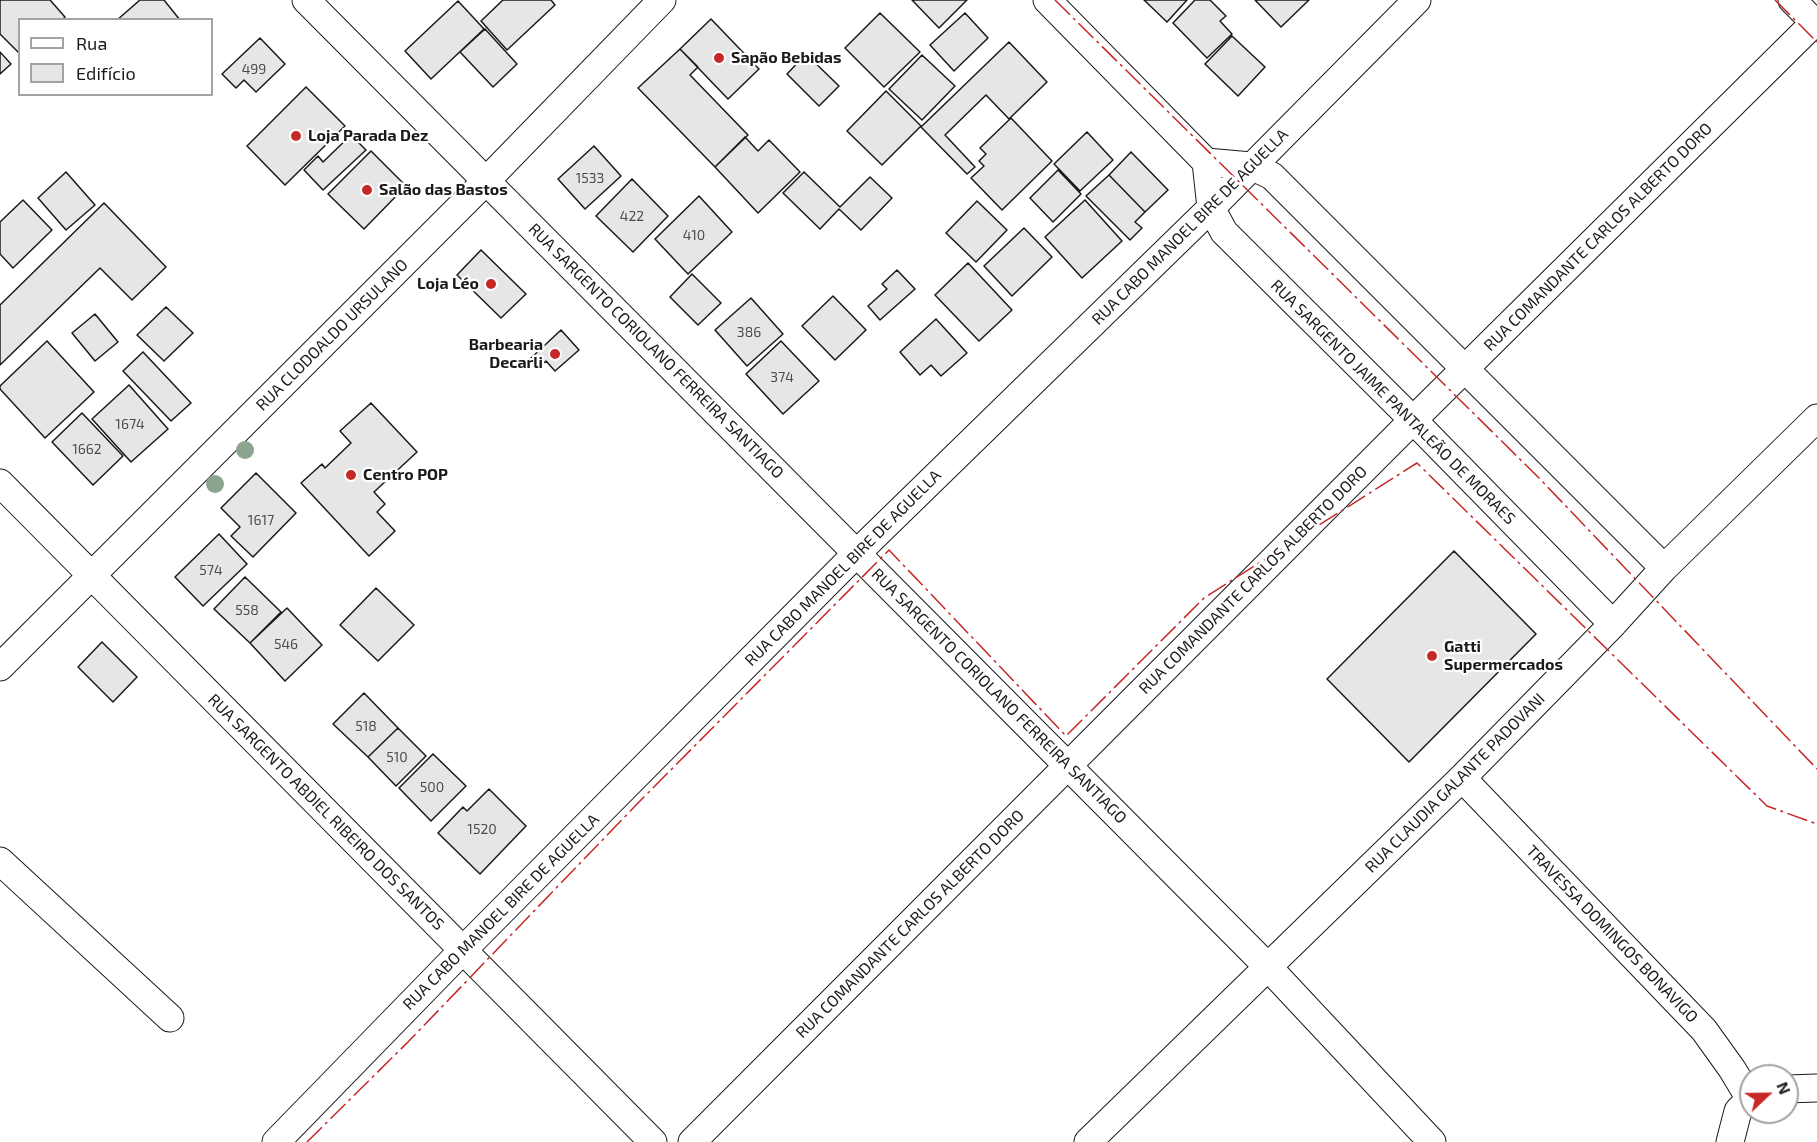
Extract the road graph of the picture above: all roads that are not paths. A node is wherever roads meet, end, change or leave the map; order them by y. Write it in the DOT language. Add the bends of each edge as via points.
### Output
graph roads {
  1 [pos="306,0"];
  2 [pos="662,0"];
  3 [pos="1047,0"];
  4 [pos="1417,0"];
  5 [pos="1792,0"];
  6 [pos="1816,23"];
  7 [pos="1206,162"];
  8 [pos="1251,166"];
  9 [pos="486,181"];
  10 [pos="1211,208"];
  11 [pos="1464,370"];
  12 [pos="1817,418"];
  13 [pos="1413,420"];
  14 [pos="0,483"];
  15 [pos="857,554"];
  16 [pos="1665,567"];
  17 [pos="92,576"];
  18 [pos="1613,624"];
  19 [pos="0,667"];
  20 [pos="1068,765"];
  21 [pos="1462,778"];
  22 [pos="0,861"];
  23 [pos="463,950"];
  24 [pos="1268,967"];
  25 [pos="170,1018"];
  26 [pos="1739,1081"];
  27 [pos="1817,1088"];
  28 [pos="1799,1089"];
  29 [pos="1739,1110"];
  30 [pos="276,1142"];
  31 [pos="653,1142"];
  32 [pos="692,1142"];
  33 [pos="1088,1142"];
  34 [pos="1432,1142"];
  35 [pos="1730,1142"];
  1 -- 9 [label="street, RUA SARGENTO CORIOLANO FERREIRA SANTIAGO"];
  2 -- 9 [label="street, RUA CLODOALDO URSULANO"];
  3 -- 7 [label="street"];
  4 -- 8 [label="street, RUA CABO MANOEL BIRE DE AGUELLA"];
  5 -- 6 [label="street"];
  6 -- 11 [label="street, RUA COMANDANTE CARLOS ALBERTO DORO"];
  7 -- 8 [label="street"];
  7 -- 10 [label="street, RUA SARGENTO JAIME PANTALEÃO DE MORAES"];
  8 -- 10 [label="street, RUA CABO MANOEL BIRE DE AGUELLA"];
  8 -- 11 [label="street" via="1272,176"];
  9 -- 15 [label="street, RUA SARGENTO CORIOLANO FERREIRA SANTIAGO"];
  9 -- 17 [label="street, RUA CLODOALDO URSULANO"];
  10 -- 13 [label="street, RUA SARGENTO JAIME PANTALEÃO DE MORAES" via="1224,232"];
  10 -- 15 [label="street, RUA CABO MANOEL BIRE DE AGUELLA"];
  11 -- 13 [label="street, RUA COMANDANTE CARLOS ALBERTO DORO"];
  11 -- 16 [label="street"];
  12 -- 16 [label="street, RUA CLAUDIA GALANTE PADOVANI"];
  13 -- 18 [label="street, RUA SARGENTO JAIME PANTALEÃO DE MORAES"];
  13 -- 20 [label="street, RUA COMANDANTE CARLOS ALBERTO DORO"];
  14 -- 17 [label="street, RUA SARGENTO ABDIEL RIBEIRO DOS SANTOS"];
  15 -- 20 [label="street, RUA SARGENTO CORIOLANO FERREIRA SANTIAGO"];
  15 -- 23 [label="street, RUA CABO MANOEL BIRE DE AGUELLA"];
  16 -- 18 [label="street, RUA CLAUDIA GALANTE PADOVANI"];
  17 -- 19 [label="street, RUA CLODOALDO URSULANO"];
  17 -- 23 [label="street, RUA SARGENTO ABDIEL RIBEIRO DOS SANTOS"];
  18 -- 21 [label="street, RUA CLAUDIA GALANTE PADOVANI"];
  20 -- 24 [label="street, RUA SARGENTO CORIOLANO FERREIRA SANTIAGO"];
  20 -- 32 [label="street, RUA COMANDANTE CARLOS ALBERTO DORO"];
  21 -- 24 [label="street, RUA CLAUDIA GALANTE PADOVANI"];
  21 -- 26 [label="street, TRAVESSA DOMINGOS BONAVIGO" via="1704,1030"];
  22 -- 25 [label="street"];
  23 -- 30 [label="street, RUA CABO MANOEL BIRE DE AGUELLA"];
  23 -- 31 [label="street, RUA SARGENTO ABDIEL RIBEIRO DOS SANTOS"];
  24 -- 33 [label="street, RUA CLAUDIA GALANTE PADOVANI"];
  24 -- 34 [label="street, RUA SARGENTO CORIOLANO FERREIRA SANTIAGO"];
  27 -- 28 [label="street"];
  29 -- 35 [label="street"];
}
